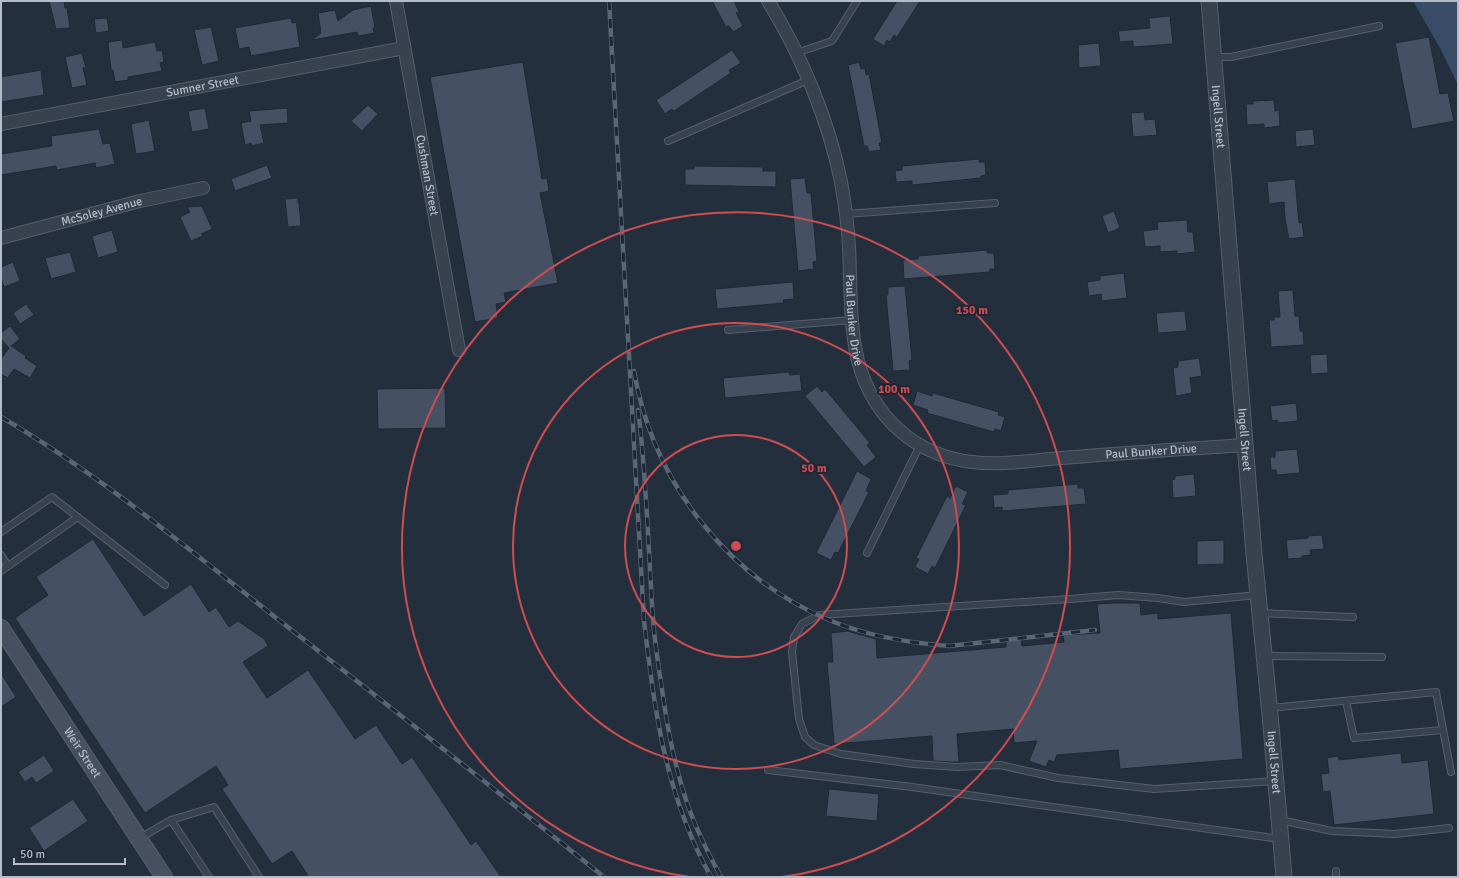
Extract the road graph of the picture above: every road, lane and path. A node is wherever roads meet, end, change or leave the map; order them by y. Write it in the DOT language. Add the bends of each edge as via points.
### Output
graph roads {
  1 [pos="396,1"];
  2 [pos="768,1"];
  3 [pos="857,1"];
  4 [pos="1209,1"];
  5 [pos="1378,26"];
  6 [pos="404,48"];
  7 [pos="796,53"];
  8 [pos="1213,57"];
  9 [pos="808,80"];
  10 [pos="1,124"];
  11 [pos="668,141"];
  12 [pos="203,188"];
  13 [pos="996,202"];
  14 [pos="846,214"];
  15 [pos="1,238"];
  16 [pos="852,320"];
  17 [pos="728,330"];
  18 [pos="460,350"];
  19 [pos="920,445"];
  20 [pos="1245,445"];
  21 [pos="78,517"];
  22 [pos="1,532"];
  23 [pos="867,553"];
  24 [pos="1,555"];
  25 [pos="8,566"];
  26 [pos="1,571"];
  27 [pos="165,585"];
  28 [pos="1258,595"];
  29 [pos="1259,613"];
  30 [pos="1353,617"];
  31 [pos="1,628"];
  32 [pos="1264,656"];
  33 [pos="1382,657"];
  34 [pos="1346,701"];
  35 [pos="1270,708"];
  36 [pos="1443,730"];
  37 [pos="768,770"];
  38 [pos="1451,772"];
  39 [pos="1276,781"];
  40 [pos="171,820"];
  41 [pos="1278,820"];
  42 [pos="1449,828"];
  43 [pos="139,839"];
  44 [pos="1280,839"];
  45 [pos="164,877"];
  46 [pos="209,877"];
  47 [pos="259,877"];
  48 [pos="1284,877"];
  1 -- 6 [label="street, Cushman Street"];
  2 -- 7 [label="street, Paul Bunker Drive"];
  3 -- 7 [label="lane" via="832,41"];
  4 -- 8 [label="street, Ingell Street"];
  5 -- 8 [label="lane" via="1231,57"];
  6 -- 10 [label="street, Sumner Street"];
  6 -- 18 [label="street, Cushman Street"];
  7 -- 9 [label="street, Paul Bunker Drive"];
  8 -- 20 [label="street, Ingell Street"];
  9 -- 11 [label="lane"];
  9 -- 14 [label="street, Paul Bunker Drive" via="836,159"];
  12 -- 15 [label="street, McSoley Avenue" via="140,201"];
  13 -- 14 [label="lane"];
  14 -- 16 [label="street, Paul Bunker Drive"];
  16 -- 17 [label="lane"];
  16 -- 19 [label="street, Paul Bunker Drive" via="858,360 870,394 890,422 901,433"];
  19 -- 20 [label="street, Paul Bunker Drive" via="952,458 1000,464"];
  19 -- 23 [label="lane"];
  20 -- 28 [label="street, Ingell Street"];
  21 -- 22 [label="lane" via="52,496"];
  21 -- 25 [label="lane"];
  21 -- 27 [label="lane"];
  24 -- 25 [label="lane"];
  25 -- 26 [label="lane"];
  28 -- 29 [label="street, Ingell Street"];
  28 -- 39 [label="lane" via="1184,602 1118,594 819,615 802,624 794,637 794,681 799,719 805,737 814,744 841,754 914,764 1000,766 1058,778 1154,789"];
  29 -- 30 [label="lane"];
  29 -- 32 [label="street, Ingell Street"];
  31 -- 43 [label="main road, Weir Street"];
  32 -- 33 [label="lane"];
  32 -- 35 [label="street, Ingell Street"];
  34 -- 35 [label="lane"];
  34 -- 36 [label="lane" via="1354,738"];
  34 -- 36 [label="lane" via="1436,692"];
  35 -- 39 [label="street, Ingell Street"];
  36 -- 38 [label="lane"];
  37 -- 44 [label="lane" via="912,787"];
  39 -- 41 [label="street, Ingell Street"];
  40 -- 43 [label="lane"];
  40 -- 46 [label="lane"];
  40 -- 47 [label="lane" via="214,807"];
  41 -- 42 [label="lane" via="1332,831 1394,834"];
  41 -- 44 [label="street, Ingell Street"];
  43 -- 45 [label="main road, Weir Street"];
  44 -- 48 [label="street, Ingell Street"];
}
